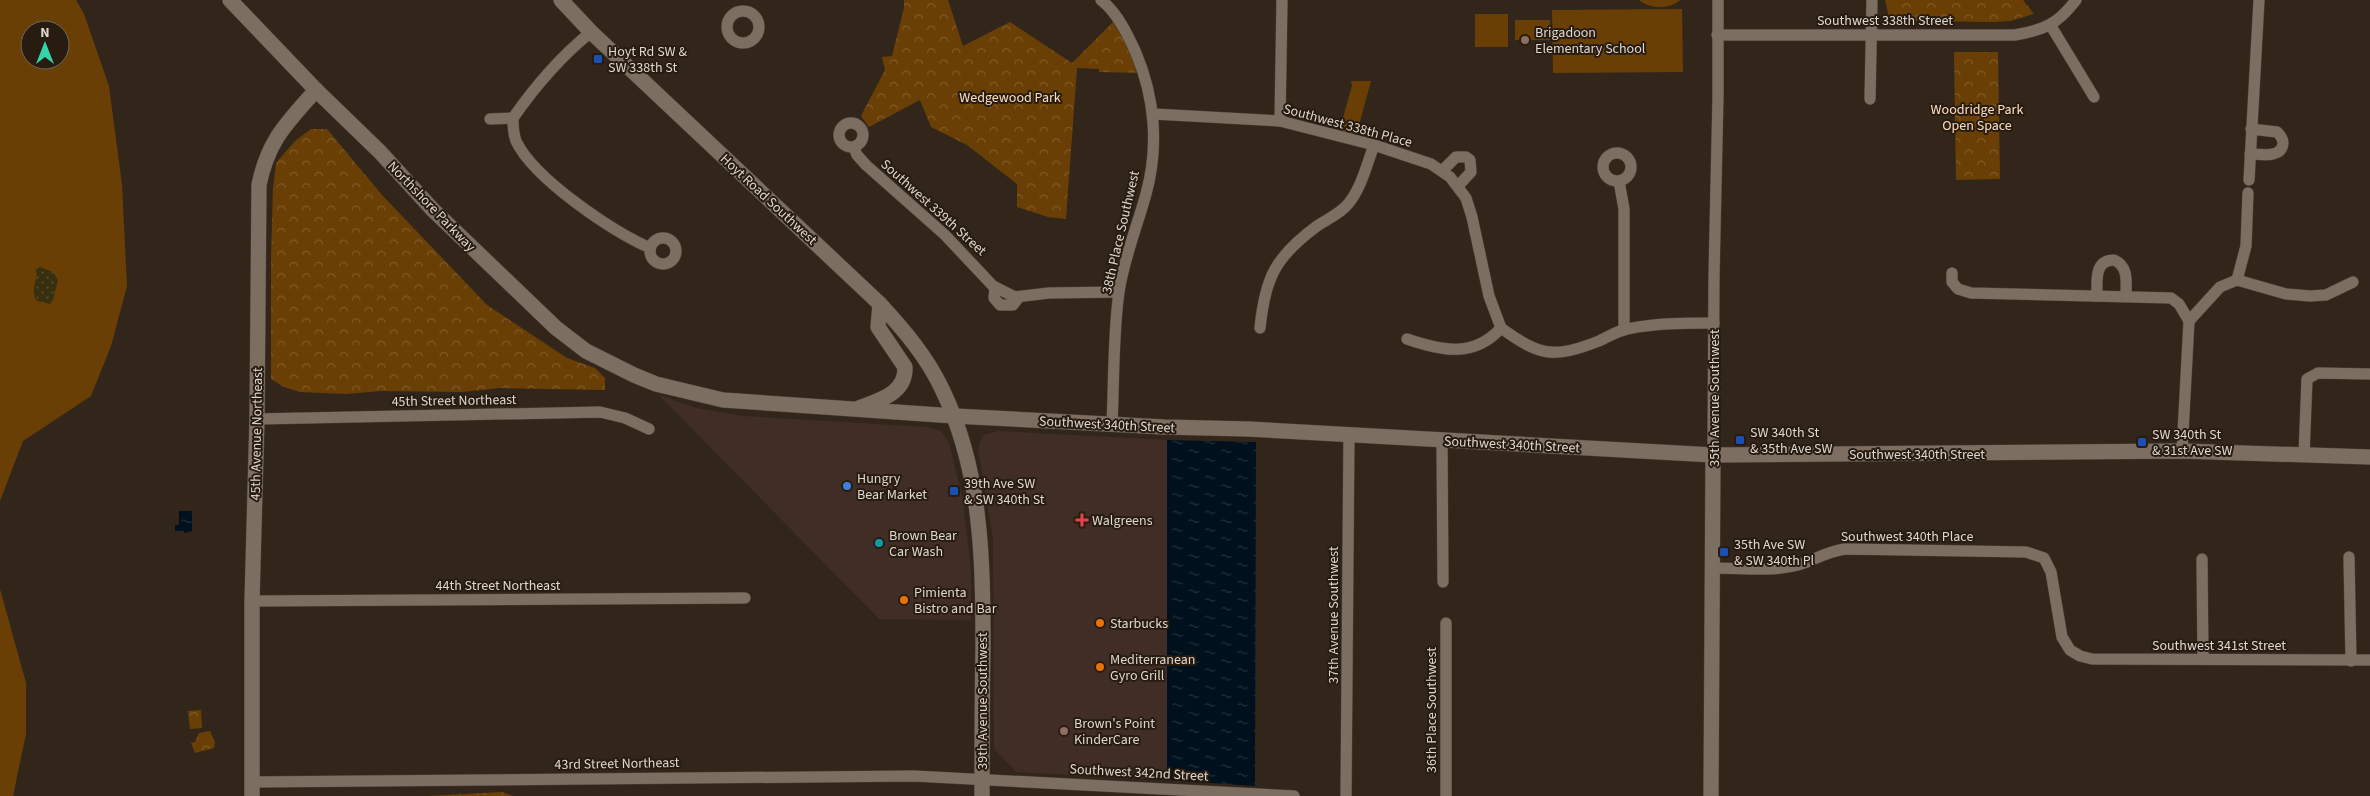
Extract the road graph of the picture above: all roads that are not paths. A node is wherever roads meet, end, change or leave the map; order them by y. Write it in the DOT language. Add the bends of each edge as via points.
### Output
graph roads {
  1 [pos="230,0"];
  2 [pos="561,0"];
  3 [pos="1282,0"];
  4 [pos="1718,0"];
  5 [pos="1872,0"];
  6 [pos="2076,0"];
  7 [pos="2259,0"];
  8 [pos="1108,2"];
  9 [pos="2051,26"];
  10 [pos="591,32"];
  11 [pos="1717,35"];
  12 [pos="1872,35"];
  13 [pos="316,90"];
  14 [pos="2094,97"];
  15 [pos="1870,99"];
  16 [pos="1154,114"];
  17 [pos="513,118"];
  18 [pos="490,119"];
  19 [pos="1280,122"];
  20 [pos="2251,129"];
  21 [pos="1374,145"];
  22 [pos="854,148"];
  23 [pos="2250,154"];
  24 [pos="1446,174"];
  25 [pos="2249,180"];
  26 [pos="1619,181"];
  27 [pos="1458,186"];
  28 [pos="2248,193"];
  29 [pos="650,248"];
  30 [pos="1952,273"];
  31 [pos="2237,280"];
  32 [pos="2352,282"];
  33 [pos="1119,292"];
  34 [pos="2097,296"];
  35 [pos="2126,296"];
  36 [pos="880,304"];
  37 [pos="2189,321"];
  38 [pos="1714,323"];
  39 [pos="1260,328"];
  40 [pos="1501,328"];
  41 [pos="1624,330"];
  42 [pos="1407,339"];
  43 [pos="2370,374"];
  44 [pos="656,384"];
  45 [pos="855,410"];
  46 [pos="954,416"];
  47 [pos="257,419"];
  48 [pos="1112,424"];
  49 [pos="649,429"];
  50 [pos="1349,434"];
  51 [pos="1442,440"];
  52 [pos="2182,451"];
  53 [pos="1713,455"];
  54 [pos="2304,455"];
  55 [pos="2370,457"];
  56 [pos="2349,557"];
  57 [pos="2202,559"];
  58 [pos="1713,568"];
  59 [pos="1443,582"];
  60 [pos="745,598"];
  61 [pos="252,601"];
  62 [pos="1446,623"];
  63 [pos="2070,650"];
  64 [pos="2203,659"];
  65 [pos="2351,660"];
  66 [pos="2370,660"];
  67 [pos="982,780"];
  68 [pos="252,789"];
  69 [pos="1214,794"];
  70 [pos="982,796"];
  71 [pos="1294,796"];
  72 [pos="1346,796"];
  73 [pos="1446,796"];
  74 [pos="1711,796"];
  1 -- 13 [label="main road, Northshore Parkway"];
  2 -- 10 [label="main road, Hoyt Road Southwest"];
  3 -- 19 [label="street"];
  4 -- 11 [label="street, 35th Avenue Southwest"];
  5 -- 12 [label="street"];
  6 -- 9 [label="street"];
  7 -- 20 [label="street"];
  8 -- 16 [label="street, 38th Place Southwest" via="1138,58"];
  9 -- 12 [label="street, Southwest 338th Street" via="2015,35"];
  9 -- 14 [label="street"];
  10 -- 17 [label="street" via="538,83"];
  10 -- 36 [label="main road, Hoyt Road Southwest"];
  11 -- 12 [label="street, Southwest 338th Street"];
  11 -- 38 [label="street, 35th Avenue Southwest"];
  12 -- 15 [label="street"];
  13 -- 44 [label="main road, Northshore Parkway" via="380,152 433,210 556,328 586,351"];
  13 -- 47 [label="main road, 45th Avenue Northeast" via="284,124 263,166 259,185"];
  16 -- 19 [label="street, Southwest 338th Place"];
  16 -- 33 [label="street, 38th Place Southwest" via="1150,175"];
  17 -- 18 [label="street"];
  17 -- 29 [label="street" via="516,140 538,171 614,230"];
  19 -- 21 [label="street, Southwest 338th Place"];
  20 -- 23 [label="street"];
  20 -- 23 [label="street" via="2277,132 2283,144 2274,154"];
  21 -- 24 [label="street, Southwest 338th Place" via="1431,164"];
  21 -- 39 [label="street" via="1347,206 1306,234 1282,256 1268,280"];
  22 -- 33 [label="street, Southwest 339th Street" via="866,165 945,235 995,287 1009,295"];
  23 -- 25 [label="street"];
  24 -- 27 [label="street"];
  24 -- 27 [label="street" via="1456,158 1468,159 1471,172"];
  26 -- 41 [label="street" via="1624,215"];
  27 -- 40 [label="street" via="1472,217 1489,296"];
  28 -- 31 [label="street" via="2246,246"];
  30 -- 34 [label="street" via="1952,282 1958,289 1971,293"];
  31 -- 32 [label="street" via="2286,294 2310,296 2326,295"];
  31 -- 37 [label="street" via="2220,287"];
  33 -- 48 [label="street, 38th Place Southwest"];
  34 -- 35 [label="street"];
  34 -- 35 [label="street" via="2098,270 2104,262 2114,260 2125,270"];
  35 -- 37 [label="street" via="2171,298 2179,304"];
  36 -- 45 [label="main road" via="878,327 904,366 905,374 893,394"];
  36 -- 46 [label="main road, Hoyt Road Southwest" via="920,352"];
  37 -- 52 [label="street"];
  38 -- 41 [label="street"];
  38 -- 53 [label="street, 35th Avenue Southwest"];
  40 -- 41 [label="street" via="1526,346 1567,353"];
  40 -- 42 [label="street" via="1482,344 1458,349 1434,348"];
  43 -- 54 [label="street" via="2318,373 2307,379"];
  44 -- 45 [label="main road, Southwest 340th Street" via="723,400"];
  45 -- 46 [label="main road, Southwest 340th Street"];
  46 -- 48 [label="main road, Southwest 340th Street"];
  46 -- 67 [label="main road, 39th Avenue Southwest" via="973,483 982,554"];
  47 -- 49 [label="street, 45th Street Northeast" via="600,412 625,418"];
  47 -- 61 [label="main road, 45th Avenue Northeast"];
  48 -- 50 [label="main road, Southwest 340th Street"];
  50 -- 51 [label="main road, Southwest 340th Street"];
  50 -- 72 [label="street, 37th Avenue Southwest"];
  51 -- 53 [label="main road, Southwest 340th Street"];
  51 -- 59 [label="street"];
  52 -- 53 [label="main road, Southwest 340th Street"];
  52 -- 54 [label="main road, Southwest 340th Street"];
  53 -- 58 [label="main road, 35th Avenue Southwest"];
  54 -- 55 [label="main road, Southwest 340th Street"];
  56 -- 65 [label="street"];
  57 -- 64 [label="street"];
  58 -- 63 [label="street, Southwest 340th Place" via="1798,565 1828,551 1845,549 2026,552 2044,558 2051,572 2062,637"];
  58 -- 74 [label="main road, 35th Avenue Southwest"];
  60 -- 61 [label="street, 44th Street Northeast"];
  61 -- 68 [label="main road, 45th Avenue Northeast"];
  62 -- 73 [label="street, 36th Place Southwest"];
  63 -- 64 [label="street, Southwest 341st Street" via="2092,659"];
  64 -- 65 [label="street, Southwest 341st Street"];
  65 -- 66 [label="street, Southwest 341st Street"];
  67 -- 68 [label="street, 43rd Street Northeast" via="914,776"];
  67 -- 69 [label="street, Southwest 342nd Street"];
  67 -- 70 [label="main road, 39th Avenue Southwest"];
  69 -- 71 [label="street, Southwest 342nd Street"];
}
